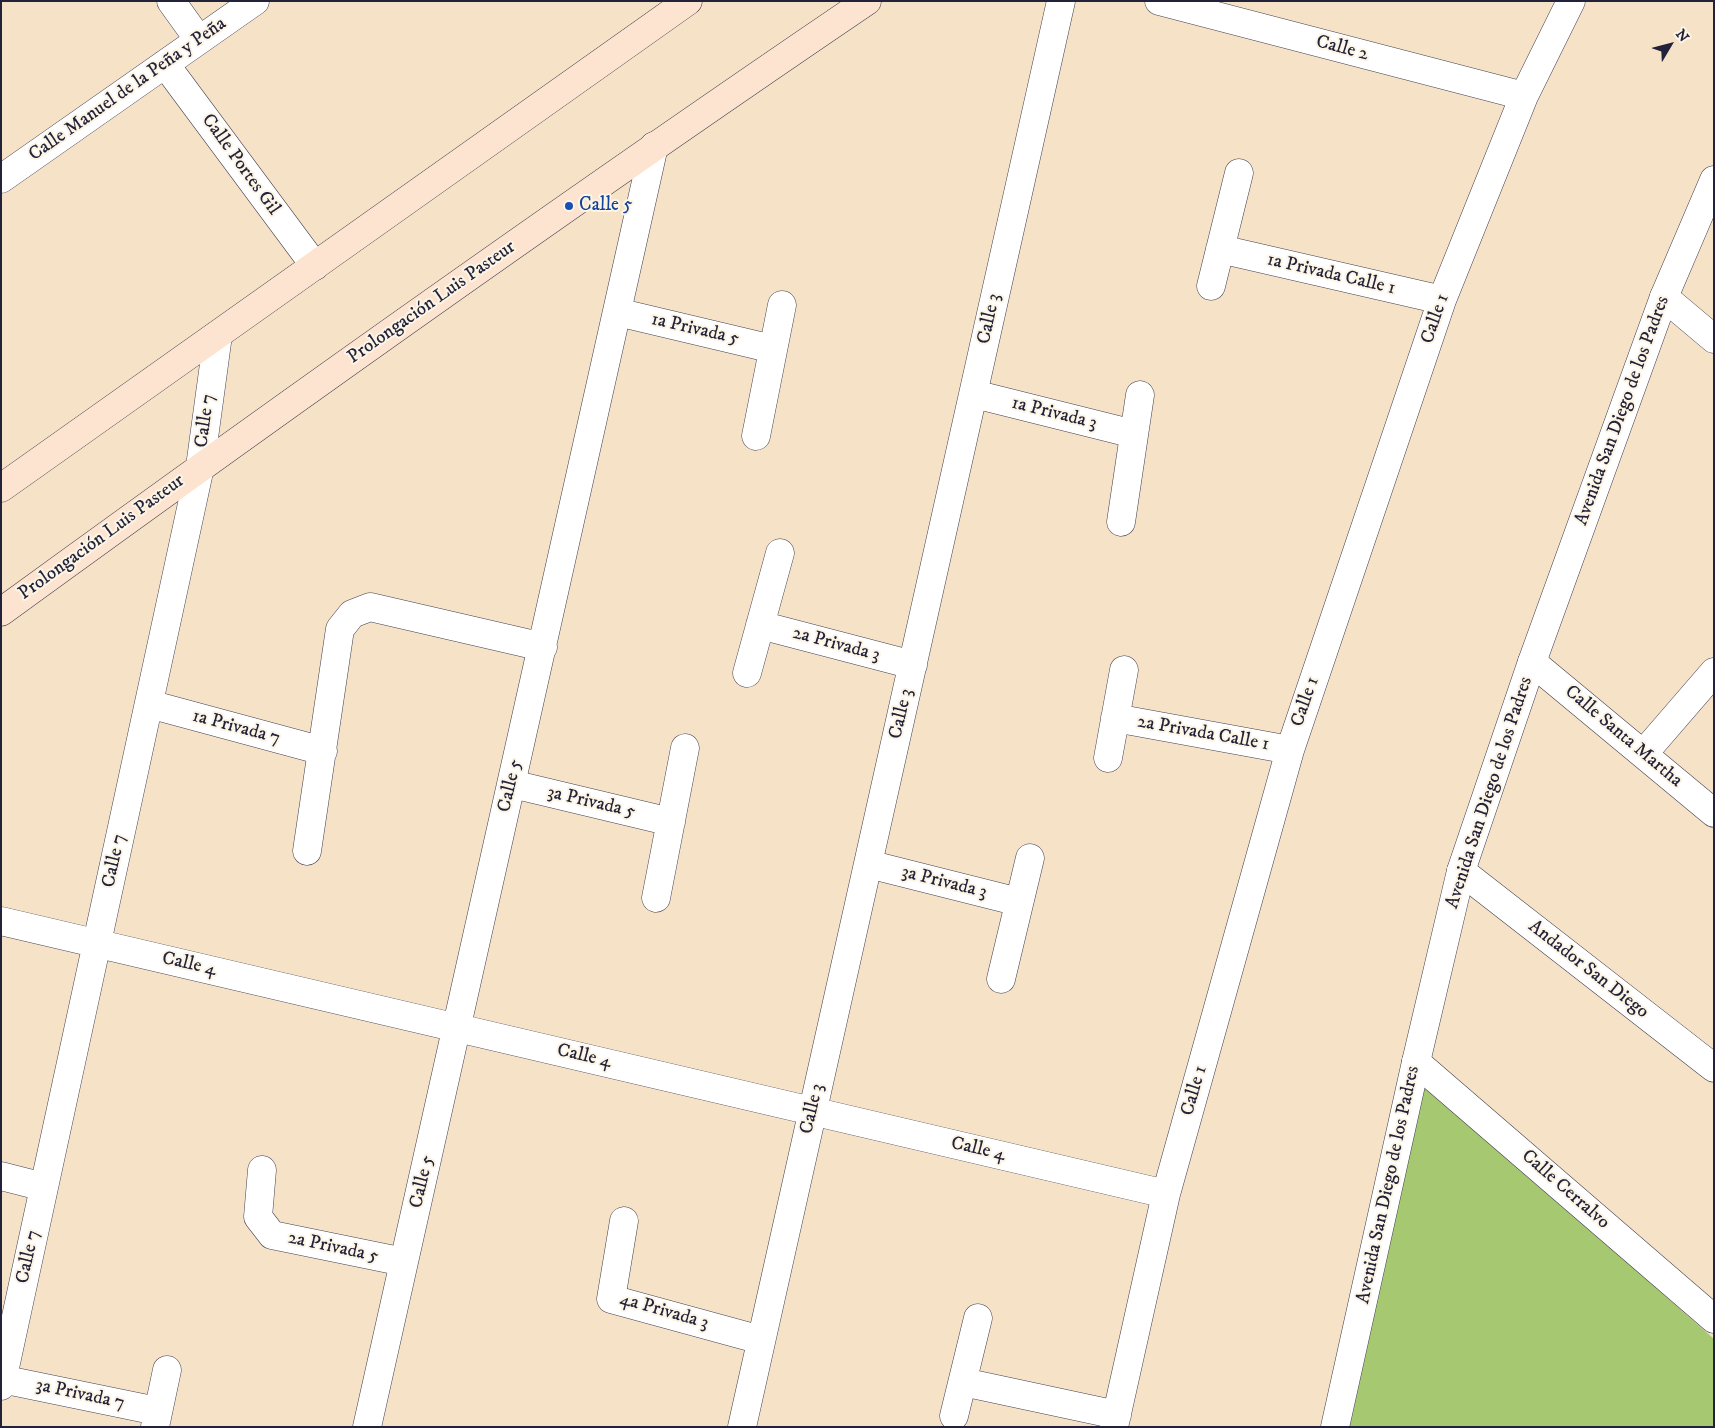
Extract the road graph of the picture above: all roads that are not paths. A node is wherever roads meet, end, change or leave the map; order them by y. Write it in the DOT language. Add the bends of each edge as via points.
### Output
graph roads {
  1 [pos="171,1"];
  2 [pos="255,1"];
  3 [pos="688,1"];
  4 [pos="868,1"];
  5 [pos="1061,1"];
  6 [pos="1160,1"];
  7 [pos="1571,1"];
  8 [pos="199,40"];
  9 [pos="165,64"];
  10 [pos="1524,96"];
  11 [pos="654,146"];
  12 [pos="1239,173"];
  13 [pos="1,179"];
  14 [pos="1714,180"];
  15 [pos="1220,249"];
  16 [pos="314,266"];
  17 [pos="1211,286"];
  18 [pos="1664,297"];
  19 [pos="1442,300"];
  20 [pos="782,305"];
  21 [pos="617,312"];
  22 [pos="218,335"];
  23 [pos="1714,339"];
  24 [pos="773,349"];
  25 [pos="974,394"];
  26 [pos="1140,395"];
  27 [pos="1134,434"];
  28 [pos="756,436"];
  29 [pos="200,467"];
  30 [pos="1,488"];
  31 [pos="1121,522"];
  32 [pos="780,554"];
  33 [pos="1,612"];
  34 [pos="760,625"];
  35 [pos="543,647"];
  36 [pos="1532,662"];
  37 [pos="913,665"];
  38 [pos="1124,670"];
  39 [pos="1714,672"];
  40 [pos="747,673"];
  41 [pos="149,704"];
  42 [pos="1115,718"];
  43 [pos="685,748"];
  44 [pos="1290,750"];
  45 [pos="323,751"];
  46 [pos="1644,753"];
  47 [pos="1108,758"];
  48 [pos="512,784"];
  49 [pos="1714,813"];
  50 [pos="671,822"];
  51 [pos="307,851"];
  52 [pos="1030,858"];
  53 [pos="868,864"];
  54 [pos="1461,871"];
  55 [pos="656,898"];
  56 [pos="1019,902"];
  57 [pos="1,921"];
  58 [pos="98,944"];
  59 [pos="1001,979"];
  60 [pos="458,1028"];
  61 [pos="1416,1062"];
  62 [pos="1714,1068"];
  63 [pos="812,1111"];
  64 [pos="262,1170"];
  65 [pos="1,1176"];
  66 [pos="44,1187"];
  67 [pos="1166,1194"];
  68 [pos="624,1221"];
  69 [pos="404,1262"];
  70 [pos="1713,1316"];
  71 [pos="978,1318"];
  72 [pos="762,1340"];
  73 [pos="167,1370"];
  74 [pos="2,1381"];
  75 [pos="963,1382"];
  76 [pos="954,1416"];
  77 [pos="156,1419"];
  78 [pos="1116,1421"];
  79 [pos="367,1427"];
  80 [pos="742,1427"];
  81 [pos="1336,1427"];
  1 -- 8 [label="street"];
  2 -- 8 [label="street, Calle Manuel de la Peña y Peña"];
  3 -- 16 [label="main road"];
  4 -- 11 [label="main road, Prolongación Luis Pasteur"];
  5 -- 25 [label="street, Calle 3"];
  6 -- 10 [label="street, Calle 2"];
  7 -- 10 [label="street, Calle 1"];
  8 -- 9 [label="street, Calle Manuel de la Peña y Peña"];
  9 -- 13 [label="street, Calle Manuel de la Peña y Peña"];
  9 -- 16 [label="street, Calle Portes Gil"];
  10 -- 19 [label="street, Calle 1"];
  11 -- 21 [label="street, Calle 5"];
  11 -- 29 [label="main road, Prolongación Luis Pasteur"];
  12 -- 15 [label="street"];
  14 -- 18 [label="street, Avenida San Diego de los Padres"];
  15 -- 17 [label="street"];
  15 -- 19 [label="street, 1a Privada Calle 1"];
  16 -- 22 [label="main road"];
  18 -- 23 [label="street"];
  18 -- 36 [label="street, Avenida San Diego de los Padres"];
  19 -- 44 [label="street, Calle 1"];
  20 -- 24 [label="street"];
  21 -- 24 [label="street, 1a Privada 5"];
  21 -- 35 [label="street, Calle 5"];
  22 -- 29 [label="street, Calle 7"];
  22 -- 30 [label="main road"];
  24 -- 28 [label="street"];
  25 -- 27 [label="street, 1a Privada 3"];
  25 -- 37 [label="street, Calle 3"];
  26 -- 27 [label="street"];
  27 -- 31 [label="street"];
  29 -- 33 [label="main road, Prolongación Luis Pasteur"];
  29 -- 41 [label="street, Calle 7"];
  32 -- 34 [label="street"];
  34 -- 37 [label="street, 2a Privada 3"];
  34 -- 40 [label="street"];
  35 -- 45 [label="street" via="370,607 352,614 340,630"];
  35 -- 48 [label="street, Calle 5"];
  36 -- 46 [label="street, Calle Santa Martha"];
  36 -- 54 [label="street, Avenida San Diego de los Padres"];
  37 -- 53 [label="street, Calle 3"];
  38 -- 42 [label="street, 2a Privada Calle 1"];
  39 -- 46 [label="street"];
  41 -- 45 [label="street, 1a Privada 7"];
  41 -- 58 [label="street, Calle 7"];
  42 -- 44 [label="street, 2a Privada Calle 1"];
  42 -- 47 [label="street, 2a Privada Calle 1"];
  43 -- 50 [label="street"];
  44 -- 67 [label="street, Calle 1"];
  45 -- 51 [label="street"];
  46 -- 49 [label="street, Calle Santa Martha"];
  48 -- 50 [label="street, 3a Privada 5"];
  48 -- 60 [label="street, Calle 5"];
  50 -- 55 [label="street"];
  52 -- 56 [label="street"];
  53 -- 56 [label="street, 3a Privada 3"];
  53 -- 63 [label="street, Calle 3"];
  54 -- 61 [label="street, Avenida San Diego de los Padres"];
  54 -- 62 [label="street, Andador San Diego"];
  56 -- 59 [label="street"];
  57 -- 58 [label="street, Calle 4"];
  58 -- 60 [label="street, Calle 4"];
  58 -- 66 [label="street, Calle 7"];
  60 -- 63 [label="street, Calle 4"];
  60 -- 69 [label="street, Calle 5"];
  61 -- 70 [label="street, Calle Cerralvo"];
  61 -- 81 [label="street, Avenida San Diego de los Padres"];
  63 -- 67 [label="street, Calle 4"];
  63 -- 72 [label="street, Calle 3"];
  64 -- 69 [label="street, 2a Privada 5" via="258,1217 272,1235"];
  65 -- 66 [label="street"];
  66 -- 74 [label="street, Calle 7"];
  67 -- 78 [label="street, Calle 1"];
  68 -- 72 [label="street, 4a Privada 3" via="611,1299"];
  69 -- 79 [label="street, Calle 5"];
  71 -- 75 [label="street"];
  72 -- 80 [label="street, Calle 3"];
  73 -- 77 [label="street, 3a Privada 7"];
  74 -- 77 [label="street, 3a Privada 7"];
  75 -- 76 [label="street"];
  75 -- 78 [label="street"];
}
